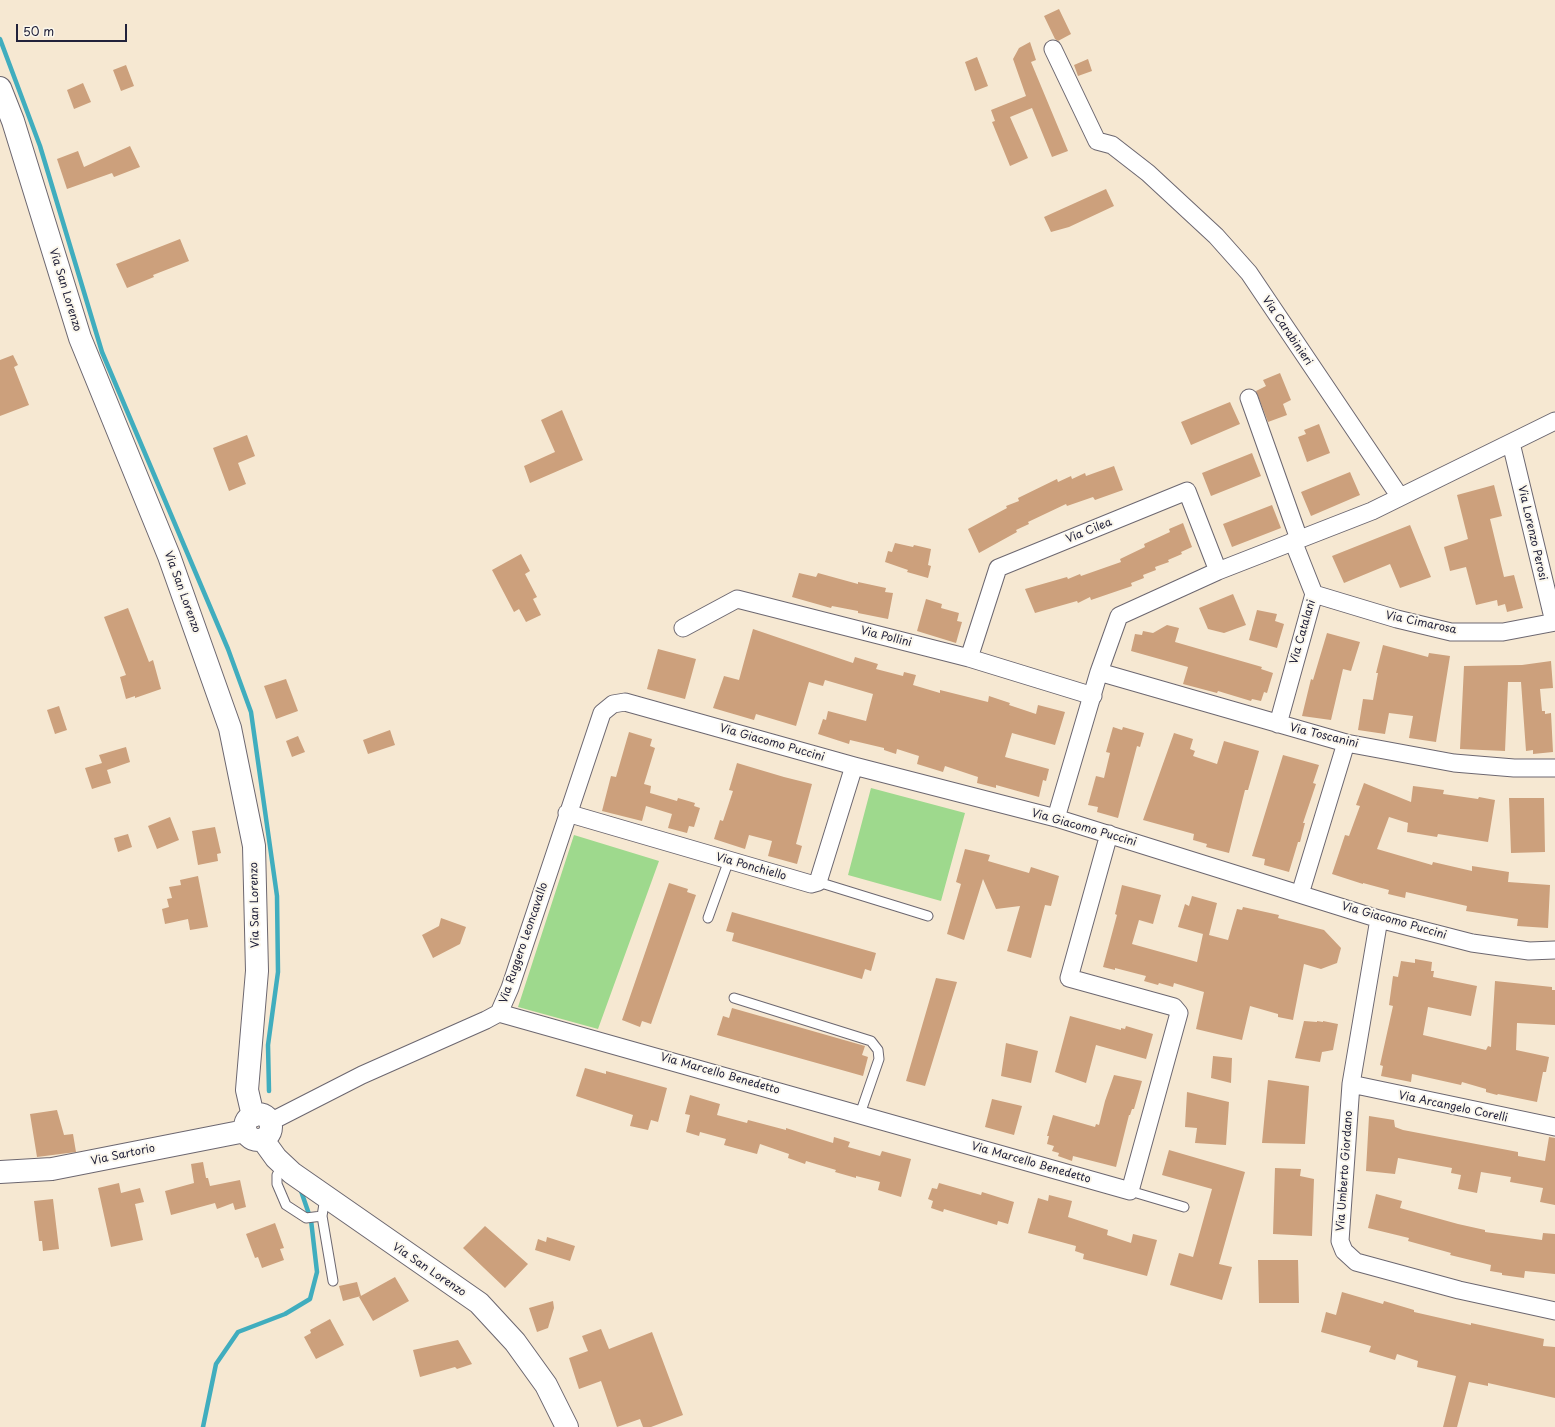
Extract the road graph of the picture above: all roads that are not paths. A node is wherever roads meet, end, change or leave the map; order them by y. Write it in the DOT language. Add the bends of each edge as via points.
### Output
graph roads {
  1 [pos="1054,49"];
  2 [pos="0,88"];
  3 [pos="1249,398"];
  4 [pos="1555,421"];
  5 [pos="1511,443"];
  6 [pos="1400,497"];
  7 [pos="1296,540"];
  8 [pos="1218,571"];
  9 [pos="1314,594"];
  10 [pos="1554,622"];
  11 [pos="683,628"];
  12 [pos="969,658"];
  13 [pos="1099,672"];
  14 [pos="1093,696"];
  15 [pos="613,704"];
  16 [pos="1278,724"];
  17 [pos="1346,743"];
  18 [pos="854,766"];
  19 [pos="1555,768"];
  20 [pos="567,813"];
  21 [pos="1056,818"];
  22 [pos="1109,834"];
  23 [pos="729,860"];
  24 [pos="818,882"];
  25 [pos="1300,894"];
  26 [pos="928,916"];
  27 [pos="708,918"];
  28 [pos="1379,919"];
  29 [pos="1555,950"];
  30 [pos="734,998"];
  31 [pos="499,1012"];
  32 [pos="1351,1084"];
  33 [pos="860,1114"];
  34 [pos="258,1127"];
  35 [pos="1555,1128"];
  36 [pos="283,1166"];
  37 [pos="0,1172"];
  38 [pos="1130,1191"];
  39 [pos="1184,1207"];
  40 [pos="321,1210"];
  41 [pos="333,1281"];
  42 [pos="1555,1311"];
  43 [pos="567,1427"];
  1 -- 6 [label="street, Via Carabinieri" via="1097,141 1112,145 1148,173 1216,236 1248,273"];
  2 -- 34 [label="street, Via San Lorenzo" via="13,121 80,338 169,556 230,728 254,846 257,971 247,1090"];
  3 -- 7 [label="street"];
  4 -- 5 [label="street"];
  5 -- 6 [label="street"];
  5 -- 10 [label="street, Via Lorenzo Perosi"];
  6 -- 7 [label="street" via="1372,511"];
  7 -- 8 [label="street"];
  7 -- 9 [label="street, Via Catalani"];
  8 -- 12 [label="street, Via Cilea" via="1187,491 998,568"];
  8 -- 13 [label="street" via="1118,616"];
  9 -- 10 [label="street, Via Cimarosa" via="1451,632 1503,632"];
  9 -- 16 [label="street, Via Catalani"];
  11 -- 12 [label="street, Via Pollini" via="737,599"];
  12 -- 14 [label="street, Via Pollini"];
  13 -- 14 [label="street"];
  13 -- 16 [label="street, Via Toscanini"];
  14 -- 21 [label="street"];
  15 -- 18 [label="street, Via Giacomo Puccini" via="625,702"];
  15 -- 20 [label="street, Via Ruggero Leoncavallo" via="602,713"];
  16 -- 17 [label="street, Via Toscanini"];
  17 -- 19 [label="street, Via Toscanini" via="1454,763 1514,768"];
  17 -- 25 [label="street"];
  18 -- 21 [label="street, Via Giacomo Puccini"];
  18 -- 24 [label="street"];
  20 -- 23 [label="street, Via Ponchiello"];
  20 -- 31 [label="street, Via Ruggero Leoncavallo" via="510,988"];
  21 -- 22 [label="street, Via Giacomo Puccini"];
  22 -- 25 [label="street, Via Giacomo Puccini"];
  22 -- 38 [label="street" via="1069,978 1174,1007 1179,1013"];
  23 -- 24 [label="street, Via Ponchiello" via="811,884"];
  23 -- 27 [label="lane"];
  24 -- 26 [label="lane"];
  25 -- 28 [label="street, Via Giacomo Puccini"];
  28 -- 29 [label="street, Via Giacomo Puccini" via="1472,943 1529,951"];
  28 -- 32 [label="street, Via Umberto Giordano"];
  30 -- 33 [label="lane" via="871,1041 878,1050 879,1059"];
  31 -- 33 [label="street, Via Marcello Benedetto"];
  31 -- 34 [label="street, Via Ruggero Leoncavallo" via="362,1075"];
  32 -- 35 [label="street, Via Arcangelo Corelli"];
  32 -- 42 [label="street, Via Umberto Giordano" via="1340,1241 1347,1256 1356,1262 1459,1290"];
  33 -- 38 [label="street, Via Marcello Benedetto"];
  34 -- 36 [label="street, Via San Lorenzo"];
  34 -- 37 [label="street, Via Sartorio" via="52,1169"];
  36 -- 40 [label="street, Via San Lorenzo"];
  36 -- 40 [label="lane" via="277,1175 276,1184 286,1205 306,1218"];
  38 -- 39 [label="lane"];
  40 -- 41 [label="lane"];
  40 -- 43 [label="street, Via San Lorenzo" via="479,1303 515,1342 546,1385"];
}
